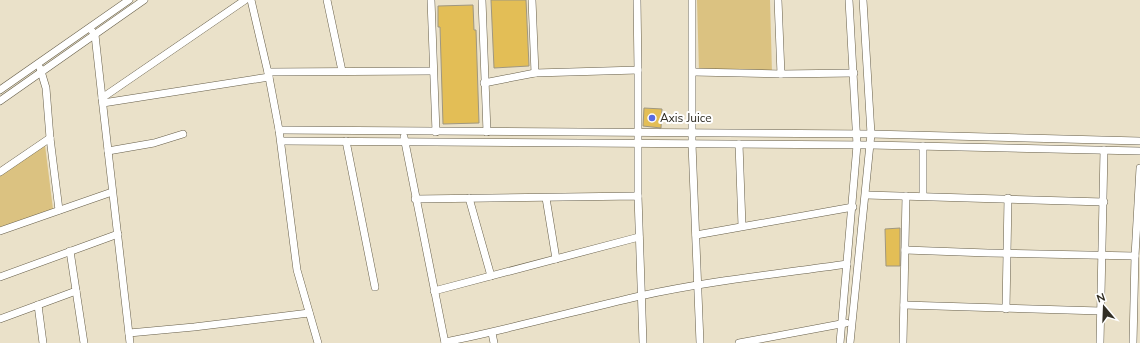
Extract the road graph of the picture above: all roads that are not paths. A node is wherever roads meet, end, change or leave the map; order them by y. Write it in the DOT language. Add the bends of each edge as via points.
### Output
graph roads {
  1 [pos="128,0"];
  2 [pos="144,0"];
  3 [pos="245,0"];
  4 [pos="251,0"];
  5 [pos="327,0"];
  6 [pos="431,0"];
  7 [pos="482,0"];
  8 [pos="532,0"];
  9 [pos="637,0"];
  10 [pos="692,0"];
  11 [pos="778,0"];
  12 [pos="849,0"];
  13 [pos="863,0"];
  14 [pos="89,28"];
  15 [pos="94,35"];
  16 [pos="37,64"];
  17 [pos="638,70"];
  18 [pos="42,71"];
  19 [pos="342,71"];
  20 [pos="433,71"];
  21 [pos="693,72"];
  22 [pos="535,73"];
  23 [pos="854,73"];
  24 [pos="269,74"];
  25 [pos="781,74"];
  26 [pos="484,83"];
  27 [pos="0,90"];
  28 [pos="102,100"];
  29 [pos="0,101"];
  30 [pos="279,130"];
  31 [pos="402,132"];
  32 [pos="436,132"];
  33 [pos="487,132"];
  34 [pos="637,132"];
  35 [pos="692,133"];
  36 [pos="183,134"];
  37 [pos="871,134"];
  38 [pos="857,135"];
  39 [pos="50,138"];
  40 [pos="281,141"];
  41 [pos="346,141"];
  42 [pos="405,141"];
  43 [pos="1140,141"];
  44 [pos="637,143"];
  45 [pos="692,144"];
  46 [pos="739,144"];
  47 [pos="857,145"];
  48 [pos="870,145"];
  49 [pos="923,146"];
  50 [pos="1104,150"];
  51 [pos="108,151"];
  52 [pos="1140,151"];
  53 [pos="1140,168"];
  54 [pos="0,172"];
  55 [pos="112,192"];
  56 [pos="866,195"];
  57 [pos="638,196"];
  58 [pos="906,196"];
  59 [pos="924,196"];
  60 [pos="469,198"];
  61 [pos="546,198"];
  62 [pos="1008,198"];
  63 [pos="415,199"];
  64 [pos="1104,202"];
  65 [pos="853,207"];
  66 [pos="59,210"];
  67 [pos="742,226"];
  68 [pos="0,231"];
  69 [pos="118,234"];
  70 [pos="696,235"];
  71 [pos="639,237"];
  72 [pos="904,250"];
  73 [pos="70,251"];
  74 [pos="1007,254"];
  75 [pos="1102,255"];
  76 [pos="1135,256"];
  77 [pos="556,259"];
  78 [pos="847,264"];
  79 [pos="491,276"];
  80 [pos="0,277"];
  81 [pos="699,285"];
  82 [pos="375,287"];
  83 [pos="76,291"];
  84 [pos="434,291"];
  85 [pos="641,296"];
  86 [pos="38,305"];
  87 [pos="904,305"];
  88 [pos="1006,308"];
  89 [pos="1101,311"];
  90 [pos="309,313"];
  91 [pos="0,319"];
  92 [pos="842,322"];
  93 [pos="852,323"];
  94 [pos="129,333"];
  95 [pos="492,333"];
  96 [pos="43,343"];
  97 [pos="84,343"];
  98 [pos="130,343"];
  99 [pos="318,343"];
  100 [pos="445,343"];
  101 [pos="494,343"];
  102 [pos="642,343"];
  103 [pos="700,343"];
  104 [pos="739,343"];
  105 [pos="840,343"];
  106 [pos="850,343"];
  107 [pos="903,343"];
  108 [pos="1100,343"];
  109 [pos="1133,343"];
  1 -- 14 [label="street"];
  2 -- 15 [label="street"];
  3 -- 28 [label="street"];
  4 -- 24 [label="street"];
  5 -- 19 [label="street"];
  6 -- 20 [label="street"];
  7 -- 26 [label="street"];
  8 -- 22 [label="street"];
  9 -- 17 [label="street"];
  10 -- 21 [label="street"];
  11 -- 25 [label="street"];
  12 -- 23 [label="street"];
  13 -- 37 [label="street"];
  14 -- 15 [label="street"];
  14 -- 16 [label="street"];
  15 -- 18 [label="street"];
  15 -- 28 [label="street"];
  16 -- 18 [label="street"];
  16 -- 27 [label="street"];
  17 -- 22 [label="street"];
  17 -- 34 [label="street"];
  18 -- 29 [label="street"];
  18 -- 39 [label="street"];
  19 -- 20 [label="street"];
  19 -- 24 [label="street"];
  20 -- 32 [label="street"];
  21 -- 25 [label="street"];
  21 -- 35 [label="street"];
  22 -- 26 [label="street"];
  23 -- 25 [label="street"];
  23 -- 38 [label="street"];
  24 -- 28 [label="street"];
  24 -- 30 [label="street"];
  26 -- 33 [label="street"];
  28 -- 51 [label="street"];
  30 -- 31 [label="street"];
  30 -- 40 [label="street"];
  31 -- 32 [label="street"];
  31 -- 42 [label="street"];
  32 -- 33 [label="street"];
  33 -- 34 [label="street"];
  34 -- 35 [label="street"];
  34 -- 44 [label="street"];
  35 -- 38 [label="street"];
  35 -- 45 [label="street"];
  36 -- 51 [label="street" via="154,143"];
  37 -- 38 [label="street"];
  37 -- 43 [label="street"];
  37 -- 48 [label="street"];
  38 -- 47 [label="street"];
  39 -- 54 [label="street"];
  39 -- 66 [label="street"];
  40 -- 41 [label="street"];
  40 -- 90 [label="street" via="297,270"];
  41 -- 42 [label="street"];
  41 -- 82 [label="street"];
  42 -- 44 [label="street"];
  42 -- 63 [label="street"];
  44 -- 45 [label="street"];
  44 -- 57 [label="street"];
  45 -- 46 [label="street"];
  45 -- 70 [label="street"];
  46 -- 47 [label="street"];
  46 -- 67 [label="street"];
  47 -- 48 [label="street"];
  47 -- 65 [label="street"];
  48 -- 49 [label="street"];
  48 -- 56 [label="street"];
  49 -- 50 [label="street"];
  49 -- 59 [label="street"];
  50 -- 52 [label="street"];
  50 -- 64 [label="street"];
  51 -- 55 [label="street"];
  53 -- 76 [label="street"];
  55 -- 66 [label="street"];
  55 -- 69 [label="street"];
  56 -- 58 [label="street"];
  56 -- 93 [label="street"];
  57 -- 61 [label="street"];
  57 -- 71 [label="street"];
  58 -- 59 [label="street"];
  58 -- 72 [label="street"];
  59 -- 62 [label="street"];
  60 -- 61 [label="street"];
  60 -- 63 [label="street"];
  60 -- 79 [label="street"];
  61 -- 77 [label="street"];
  62 -- 64 [label="street"];
  62 -- 74 [label="street"];
  63 -- 84 [label="street"];
  64 -- 75 [label="street"];
  65 -- 67 [label="street"];
  65 -- 78 [label="street"];
  66 -- 68 [label="street"];
  67 -- 70 [label="street"];
  69 -- 73 [label="street"];
  69 -- 94 [label="street"];
  70 -- 81 [label="street"];
  71 -- 77 [label="street"];
  71 -- 85 [label="street"];
  72 -- 74 [label="street"];
  72 -- 87 [label="street"];
  73 -- 80 [label="street"];
  73 -- 83 [label="street"];
  74 -- 75 [label="street"];
  74 -- 88 [label="street"];
  75 -- 76 [label="street"];
  75 -- 89 [label="street"];
  76 -- 109 [label="street"];
  77 -- 79 [label="street"];
  78 -- 81 [label="street"];
  78 -- 92 [label="street"];
  79 -- 84 [label="street"];
  81 -- 85 [label="street"];
  81 -- 103 [label="street"];
  83 -- 86 [label="street"];
  83 -- 97 [label="street"];
  84 -- 100 [label="street"];
  85 -- 95 [label="street"];
  85 -- 102 [label="street"];
  86 -- 91 [label="street"];
  86 -- 96 [label="street"];
  87 -- 88 [label="street"];
  87 -- 107 [label="street"];
  88 -- 89 [label="street"];
  89 -- 108 [label="street"];
  90 -- 94 [label="street"];
  90 -- 99 [label="street"];
  92 -- 93 [label="street"];
  92 -- 104 [label="street"];
  92 -- 105 [label="street"];
  93 -- 106 [label="street"];
  94 -- 98 [label="street"];
  95 -- 100 [label="street"];
  95 -- 101 [label="street"];
}
